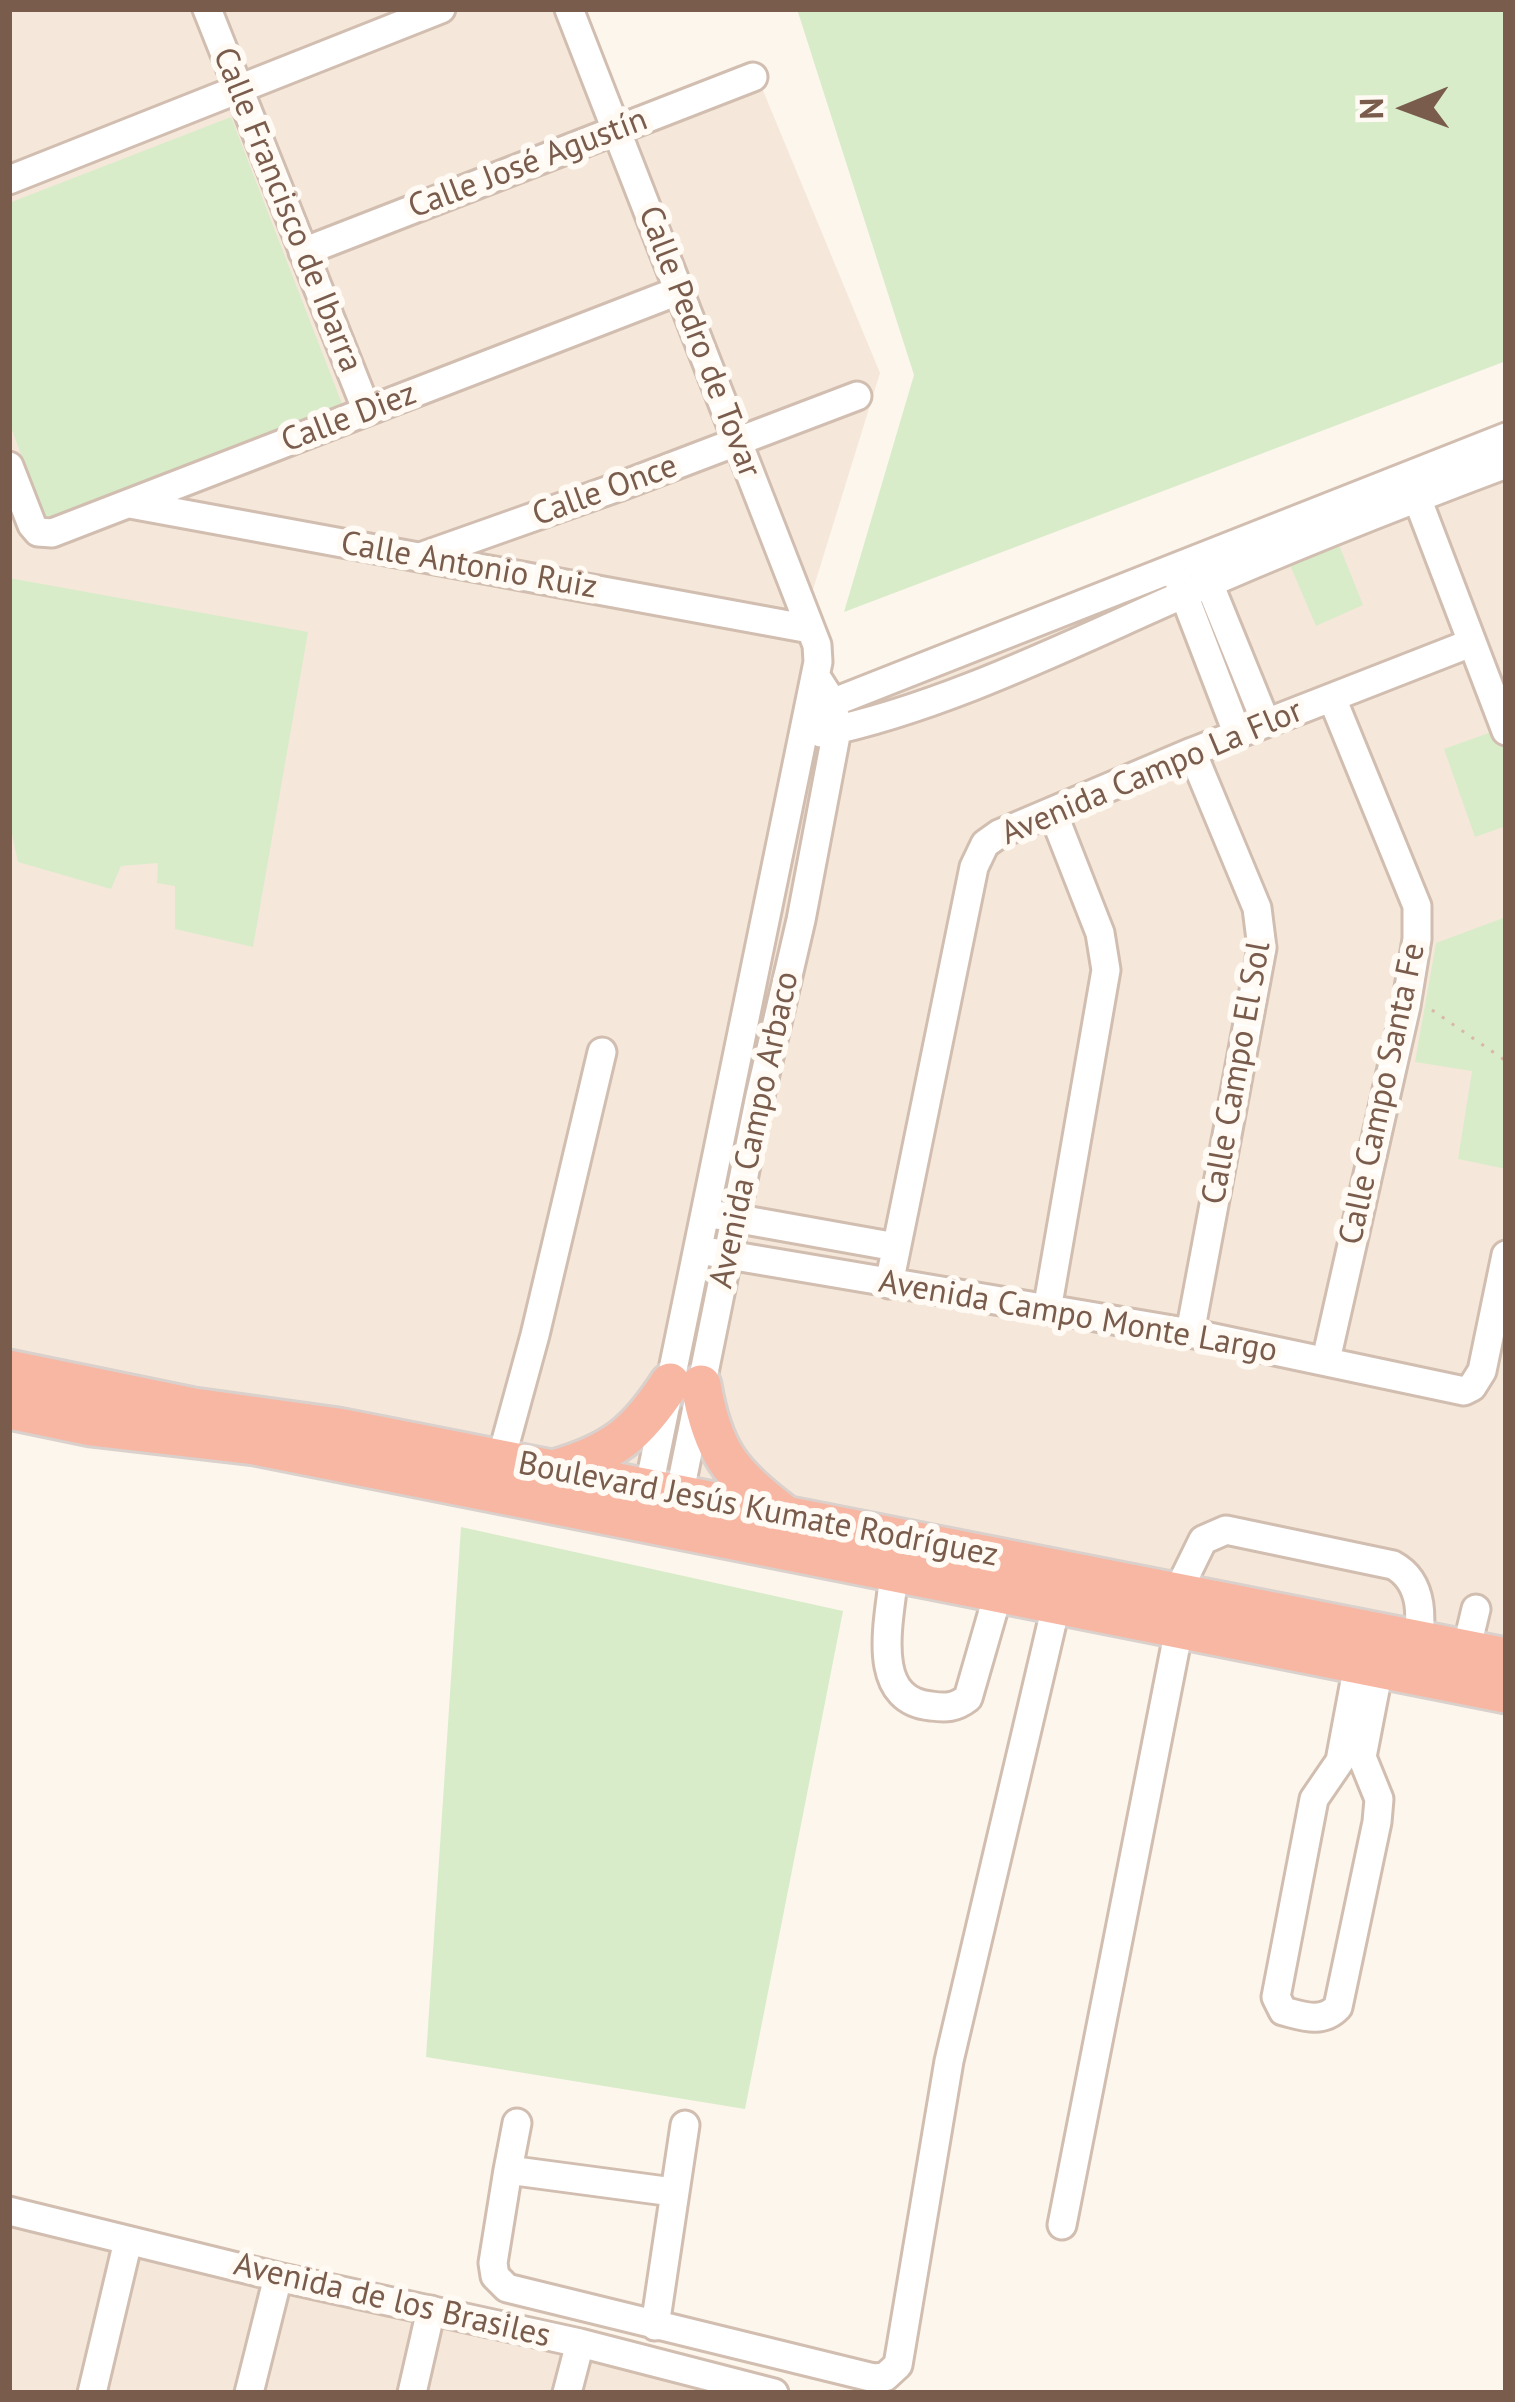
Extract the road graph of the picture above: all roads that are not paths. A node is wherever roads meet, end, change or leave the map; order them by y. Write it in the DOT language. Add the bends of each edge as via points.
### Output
graph roads {
  1 [pos="207,9"];
  2 [pos="441,9"];
  3 [pos="568,9"];
  4 [pos="753,77"];
  5 [pos="239,89"];
  6 [pos="616,130"];
  7 [pos="9,180"];
  8 [pos="303,252"];
  9 [pos="678,291"];
  10 [pos="857,396"];
  11 [pos="367,411"];
  12 [pos="1506,437"];
  13 [pos="737,442"];
  14 [pos="1506,464"];
  15 [pos="9,466"];
  16 [pos="1418,497"];
  17 [pos="128,503"];
  18 [pos="419,557"];
  19 [pos="1191,576"];
  20 [pos="811,629"];
  21 [pos="1471,644"];
  22 [pos="1332,698"];
  23 [pos="821,720"];
  24 [pos="1266,723"];
  25 [pos="1506,731"];
  26 [pos="1238,735"];
  27 [pos="1192,752"];
  28 [pos="1053,812"];
  29 [pos="602,1052"];
  30 [pos="706,1212"];
  31 [pos="735,1218"];
  32 [pos="896,1247"];
  33 [pos="699,1250"];
  34 [pos="728,1255"];
  35 [pos="1506,1255"];
  36 [pos="889,1284"];
  37 [pos="1047,1310"];
  38 [pos="1190,1333"];
  39 [pos="1326,1360"];
  40 [pos="9,1370"];
  41 [pos="686,1384"];
  42 [pos="96,1407"];
  43 [pos="9,1409"];
  44 [pos="501,1460"];
  45 [pos="554,1470"];
  46 [pos="661,1510"];
  47 [pos="787,1516"];
  48 [pos="894,1574"];
  49 [pos="998,1594"];
  50 [pos="1055,1606"];
  51 [pos="1475,1609"];
  52 [pos="1178,1611"];
  53 [pos="1506,1658"];
  54 [pos="1392,1662"];
  55 [pos="1462,1667"];
  56 [pos="1506,1694"];
  57 [pos="1330,1773"];
  58 [pos="1369,1780"];
  59 [pos="517,2123"];
  60 [pos="686,2125"];
  61 [pos="508,2170"];
  62 [pos="673,2192"];
  63 [pos="9,2212"];
  64 [pos="1062,2224"];
  65 [pos="128,2241"];
  66 [pos="278,2277"];
  67 [pos="431,2309"];
  68 [pos="655,2326"];
  69 [pos="580,2343"];
  70 [pos="730,2388"];
  71 [pos="92,2393"];
  72 [pos="249,2393"];
  73 [pos="412,2393"];
  74 [pos="567,2393"];
  75 [pos="774,2393"];
  1 -- 5 [label="street, Calle Francisco de Ibarra"];
  2 -- 5 [label="street"];
  3 -- 6 [label="street, Calle Pedro de Tovar"];
  4 -- 6 [label="street, Calle José Agustín"];
  5 -- 7 [label="street"];
  5 -- 8 [label="street, Calle Francisco de Ibarra"];
  6 -- 8 [label="street, Calle José Agustín"];
  6 -- 9 [label="street, Calle Pedro de Tovar"];
  8 -- 11 [label="street, Calle Francisco de Ibarra"];
  9 -- 11 [label="street, Calle Diez"];
  9 -- 13 [label="street, Calle Pedro de Tovar"];
  10 -- 13 [label="street, Calle Once"];
  11 -- 17 [label="street, Calle Diez"];
  12 -- 19 [label="street"];
  13 -- 18 [label="street, Calle Once"];
  13 -- 20 [label="street, Calle Pedro de Tovar"];
  14 -- 16 [label="street"];
  15 -- 17 [label="street, Calle Diez" via="38,532"];
  16 -- 19 [label="street"];
  16 -- 21 [label="street"];
  17 -- 18 [label="street, Calle Antonio Ruiz"];
  18 -- 20 [label="street, Calle Antonio Ruiz"];
  19 -- 23 [label="street" via="968,685"];
  19 -- 24 [label="street"];
  19 -- 26 [label="street"];
  20 -- 23 [label="street, Calle Pedro de Tovar"];
  21 -- 22 [label="street, Avenida Campo La Flor"];
  21 -- 25 [label="street"];
  22 -- 24 [label="street, Avenida Campo La Flor"];
  22 -- 39 [label="street, Calle Campo Santa Fe" via="1417,906 1417,939"];
  23 -- 30 [label="street, Avenida Campo Arbaco"];
  23 -- 31 [label="street, Avenida Campo Arbaco" via="801,920"];
  24 -- 26 [label="street, Avenida Campo La Flor"];
  26 -- 27 [label="street, Avenida Campo La Flor"];
  27 -- 28 [label="street, Avenida Campo La Flor"];
  27 -- 38 [label="street, Calle Campo El Sol" via="1257,908 1262,947"];
  28 -- 32 [label="street, Avenida Campo La Flor" via="999,834 977,858"];
  28 -- 37 [label="street" via="1100,932 1106,970"];
  29 -- 44 [label="street"];
  30 -- 31 [label="street"];
  30 -- 33 [label="street, Avenida Campo Arbaco"];
  31 -- 32 [label="street"];
  31 -- 34 [label="street, Avenida Campo Arbaco"];
  32 -- 36 [label="street, Avenida Campo La Flor"];
  33 -- 34 [label="street, Avenida Campo Monte Largo"];
  33 -- 41 [label="street, Avenida Campo Arbaco"];
  34 -- 36 [label="street, Avenida Campo Monte Largo"];
  34 -- 41 [label="street, Avenida Campo Arbaco"];
  35 -- 39 [label="street, Avenida Campo Monte Largo" via="1472,1388"];
  36 -- 37 [label="street, Avenida Campo Monte Largo"];
  37 -- 38 [label="street, Avenida Campo Monte Largo"];
  38 -- 39 [label="street, Avenida Campo Monte Largo"];
  40 -- 42 [label="highway, Boulevard Jesús Kumate Rodríguez"];
  41 -- 45 [label="highway" via="616,1446"];
  41 -- 46 [label="street, Avenida Campo Arbaco"];
  41 -- 47 [label="highway" via="746,1486"];
  42 -- 43 [label="highway, Boulevard Jesús Kumate Rodríguez"];
  42 -- 44 [label="highway, Boulevard Jesús Kumate Rodríguez" via="194,1408"];
  42 -- 46 [label="highway, Boulevard Jesús Kumate Rodríguez" via="255,1445"];
  44 -- 45 [label="highway, Boulevard Jesús Kumate Rodríguez"];
  45 -- 46 [label="highway, Boulevard Jesús Kumate Rodríguez"];
  46 -- 47 [label="highway, Boulevard Jesús Kumate Rodríguez"];
  46 -- 48 [label="highway, Boulevard Jesús Kumate Rodríguez"];
  47 -- 52 [label="highway, Boulevard Jesús Kumate Rodríguez"];
  48 -- 49 [label="highway, Boulevard Jesús Kumate Rodríguez"];
  48 -- 49 [label="street" via="888,1672 897,1692 925,1706 968,1698"];
  49 -- 50 [label="highway, Boulevard Jesús Kumate Rodríguez"];
  50 -- 52 [label="highway, Boulevard Jesús Kumate Rodríguez"];
  50 -- 68 [label="street" via="957,2023 898,2365 874,2378"];
  51 -- 55 [label="street"];
  52 -- 54 [label="highway, Boulevard Jesús Kumate Rodríguez"];
  52 -- 54 [label="highway, Boulevard Jesús Kumate Rodríguez"];
  52 -- 54 [label="street" via="1204,1540 1214,1533 1240,1530 1394,1565 1417,1592"];
  52 -- 64 [label="street"];
  53 -- 55 [label="highway, Boulevard Jesús Kumate Rodríguez"];
  54 -- 55 [label="highway, Boulevard Jesús Kumate Rodríguez"];
  54 -- 57 [label="street"];
  54 -- 58 [label="street" via="1362,1757"];
  55 -- 56 [label="highway, Boulevard Jesús Kumate Rodríguez"];
  57 -- 58 [label="street"];
  57 -- 58 [label="street" via="1314,1798 1276,1997 1283,2011 1310,2018 1333,2013 1341,1998 1380,1809"];
  59 -- 61 [label="street"];
  60 -- 62 [label="street"];
  61 -- 62 [label="street"];
  61 -- 68 [label="street" via="493,2263 501,2283"];
  62 -- 68 [label="street"];
  63 -- 65 [label="street, Avenida de los Brasiles"];
  65 -- 66 [label="street, Avenida de los Brasiles"];
  65 -- 71 [label="street"];
  66 -- 67 [label="street, Avenida de los Brasiles"];
  66 -- 72 [label="street"];
  67 -- 69 [label="street, Avenida de los Brasiles"];
  67 -- 73 [label="street"];
  69 -- 70 [label="street, Avenida de los Brasiles"];
  69 -- 74 [label="street"];
  70 -- 75 [label="street, Avenida de los Brasiles"];
}
